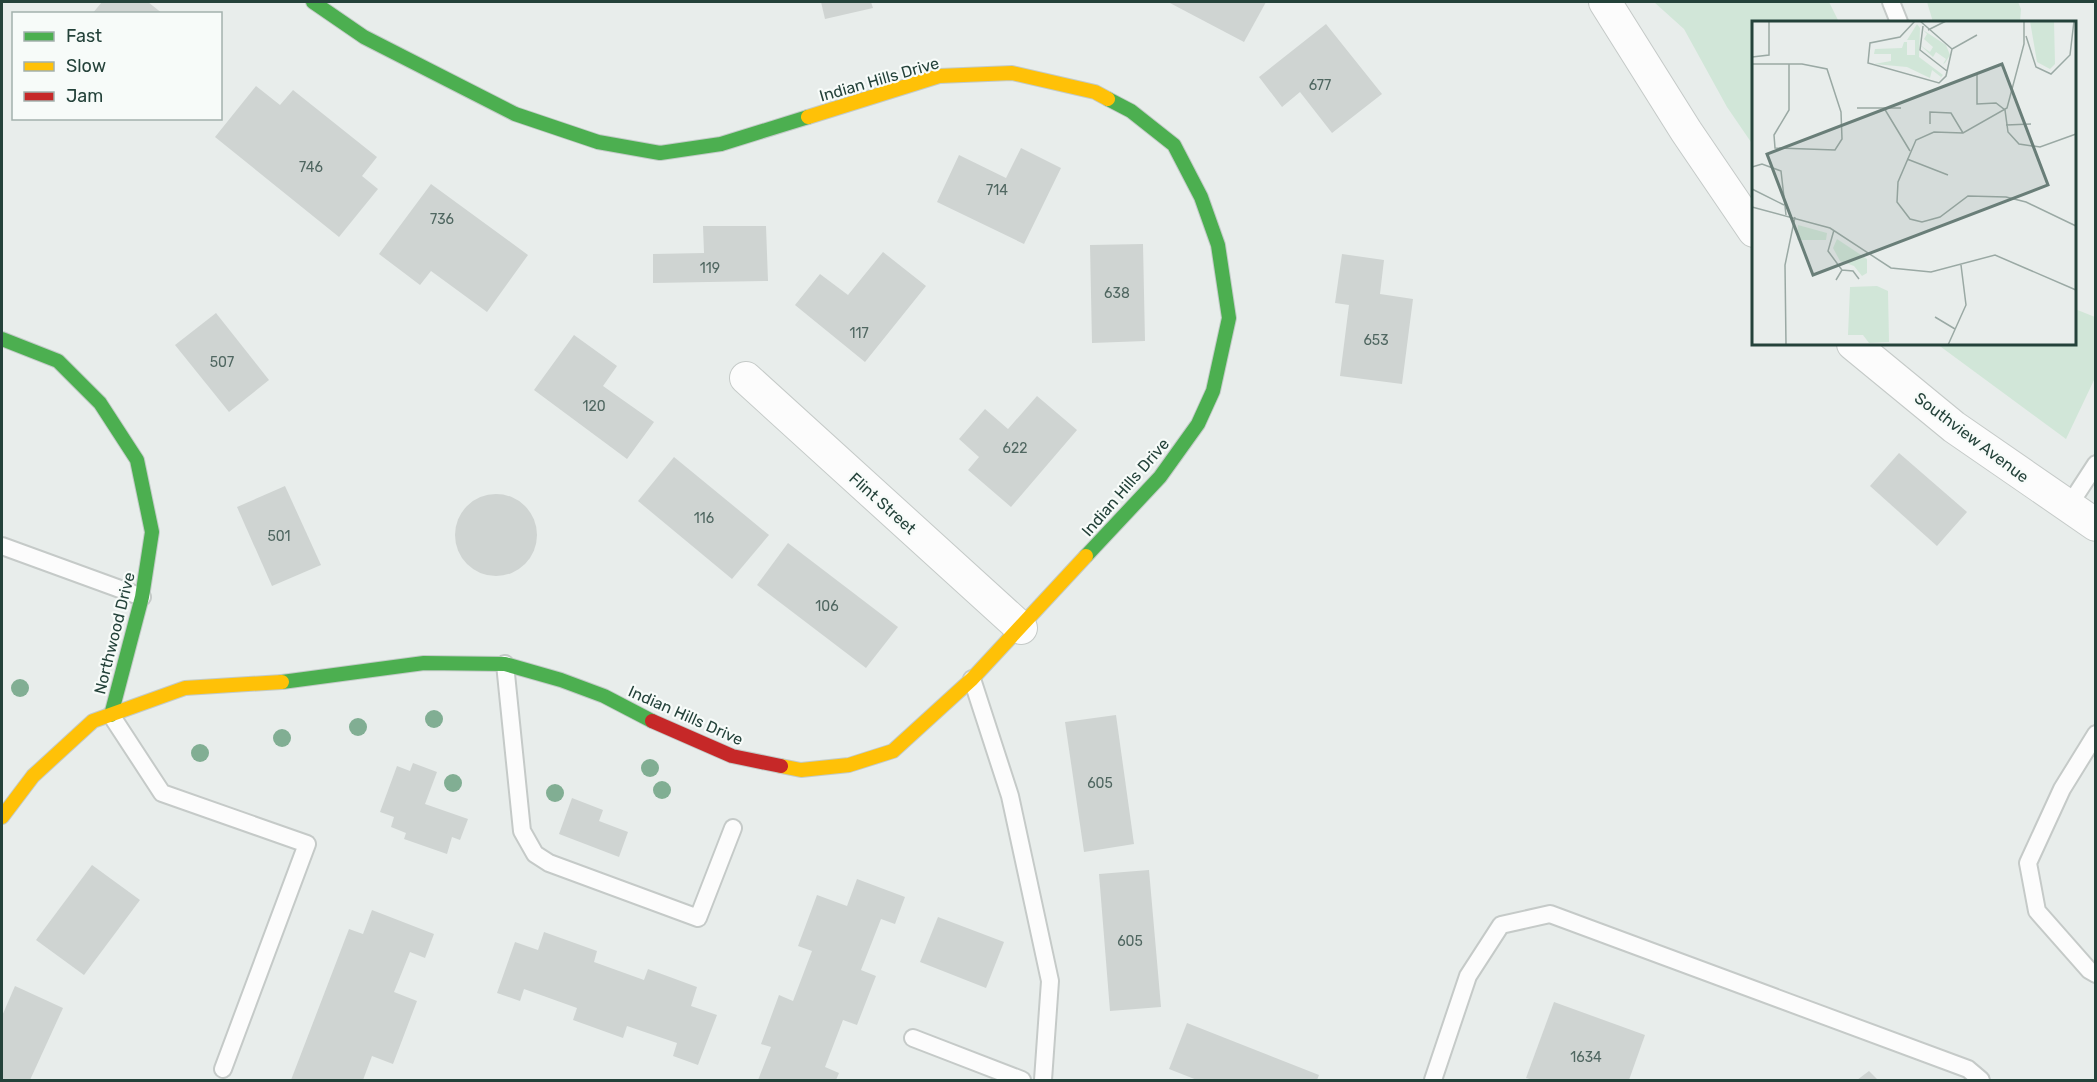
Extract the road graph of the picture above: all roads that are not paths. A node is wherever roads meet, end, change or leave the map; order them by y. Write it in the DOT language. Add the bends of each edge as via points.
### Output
graph roads {
  1 [pos="314,2"];
  2 [pos="1605,2"];
  3 [pos="1891,2"];
  4 [pos="1899,21"];
  5 [pos="1752,228"];
  6 [pos="2,339"];
  7 [pos="1854,345"];
  8 [pos="746,378"];
  9 [pos="2096,464"];
  10 [pos="2068,507"];
  11 [pos="2096,525"];
  12 [pos="2,546"];
  13 [pos="142,597"];
  14 [pos="1020,628"];
  15 [pos="505,664"];
  16 [pos="972,679"];
  17 [pos="111,715"];
  18 [pos="2096,734"];
  19 [pos="2,817"];
  20 [pos="733,828"];
  21 [pos="2096,974"];
  22 [pos="913,1038"];
  23 [pos="223,1069"];
  24 [pos="1022,1080"];
  25 [pos="1043,1080"];
  26 [pos="1433,1080"];
  27 [pos="1981,1080"];
  1 -- 14 [label="street, Indian Hills Drive" via="364,37 515,114 598,142 660,153 720,144 939,76 1012,73 1095,92 1131,111 1174,145 1201,197 1218,245 1228,318 1213,391 1198,424 1160,477"];
  2 -- 5 [label="street"];
  3 -- 4 [label="lane"];
  6 -- 13 [label="street, Northwood Drive" via="58,361 100,403 137,459 152,531"];
  7 -- 10 [label="street, Southview Avenue" via="1954,427"];
  8 -- 14 [label="street, Flint Street"];
  9 -- 10 [label="lane"];
  10 -- 11 [label="street, Southview Avenue"];
  12 -- 13 [label="lane"];
  13 -- 17 [label="street, Northwood Drive"];
  14 -- 16 [label="street, Indian Hills Drive"];
  15 -- 16 [label="street, Indian Hills Drive" via="604,696 651,722 732,756 801,770 849,765 893,751"];
  15 -- 17 [label="street, Indian Hills Drive" via="424,663 290,682 185,688"];
  15 -- 20 [label="lane" via="522,831 535,854 698,918"];
  16 -- 25 [label="lane" via="1010,796 1050,981"];
  17 -- 19 [label="street, Indian Hills Drive" via="93,721 33,776"];
  17 -- 23 [label="lane" via="162,793 307,844"];
  18 -- 21 [label="lane" via="2062,789 2028,862 2037,911"];
  22 -- 24 [label="lane"];
  26 -- 27 [label="lane" via="1468,976 1501,925 1550,914 1968,1069"];
}
